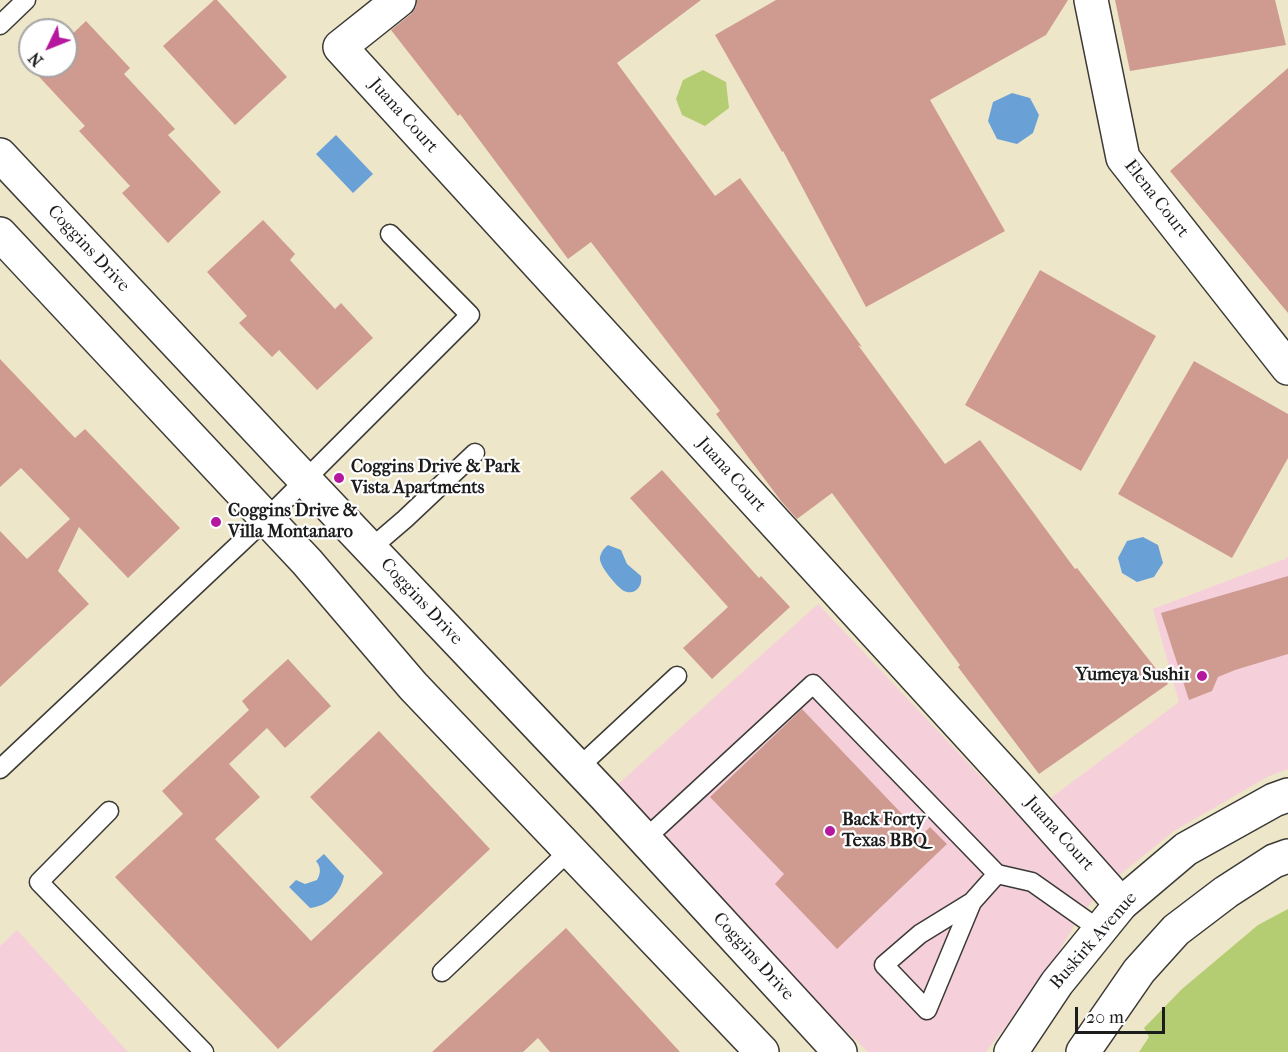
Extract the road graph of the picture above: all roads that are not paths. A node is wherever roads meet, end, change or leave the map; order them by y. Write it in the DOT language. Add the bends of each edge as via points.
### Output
graph roads {
  1 [pos="26,0"];
  2 [pos="399,0"];
  3 [pos="1091,0"];
  4 [pos="0,25"];
  5 [pos="0,155"];
  6 [pos="0,234"];
  7 [pos="390,234"];
  8 [pos="1288,368"];
  9 [pos="474,453"];
  10 [pos="305,480"];
  11 [pos="267,518"];
  12 [pos="370,549"];
  13 [pos="677,676"];
  14 [pos="578,768"];
  15 [pos="0,769"];
  16 [pos="1288,795"];
  17 [pos="109,811"];
  18 [pos="645,839"];
  19 [pos="570,850"];
  20 [pos="1288,856"];
  21 [pos="998,874"];
  22 [pos="972,902"];
  23 [pos="1121,904"];
  24 [pos="1100,930"];
  25 [pos="442,972"];
  26 [pos="204,1052"];
  27 [pos="762,1052"];
  28 [pos="840,1052"];
  29 [pos="1011,1052"];
  30 [pos="1083,1052"];
  1 -- 4 [label="lane"];
  2 -- 23 [label="street, Juana Court" via="340,47"];
  3 -- 8 [label="street, Elena Court" via="1123,158"];
  5 -- 10 [label="street, Coggins Drive"];
  6 -- 11 [label="street"];
  7 -- 10 [label="lane" via="470,315"];
  9 -- 12 [label="lane"];
  10 -- 11 [label="lane"];
  10 -- 12 [label="street, Coggins Drive"];
  11 -- 15 [label="lane"];
  11 -- 19 [label="street" via="413,686"];
  12 -- 14 [label="street, Coggins Drive"];
  13 -- 14 [label="lane"];
  14 -- 18 [label="street, Coggins Drive"];
  16 -- 23 [label="street, Buskirk Avenue" via="1186,849"];
  17 -- 26 [label="lane" via="39,882"];
  18 -- 21 [label="lane" via="813,684"];
  18 -- 28 [label="street, Coggins Drive"];
  19 -- 25 [label="lane"];
  19 -- 27 [label="street"];
  20 -- 30 [label="street" via="1226,892 1176,930 1139,971"];
  21 -- 22 [label="lane"];
  21 -- 24 [label="lane" via="1032,882"];
  22 -- 22 [label="lane" via="920,934 884,965 927,1010"];
  23 -- 24 [label="street, Buskirk Avenue"];
  24 -- 29 [label="street, Buskirk Avenue" via="1057,983"];
}
